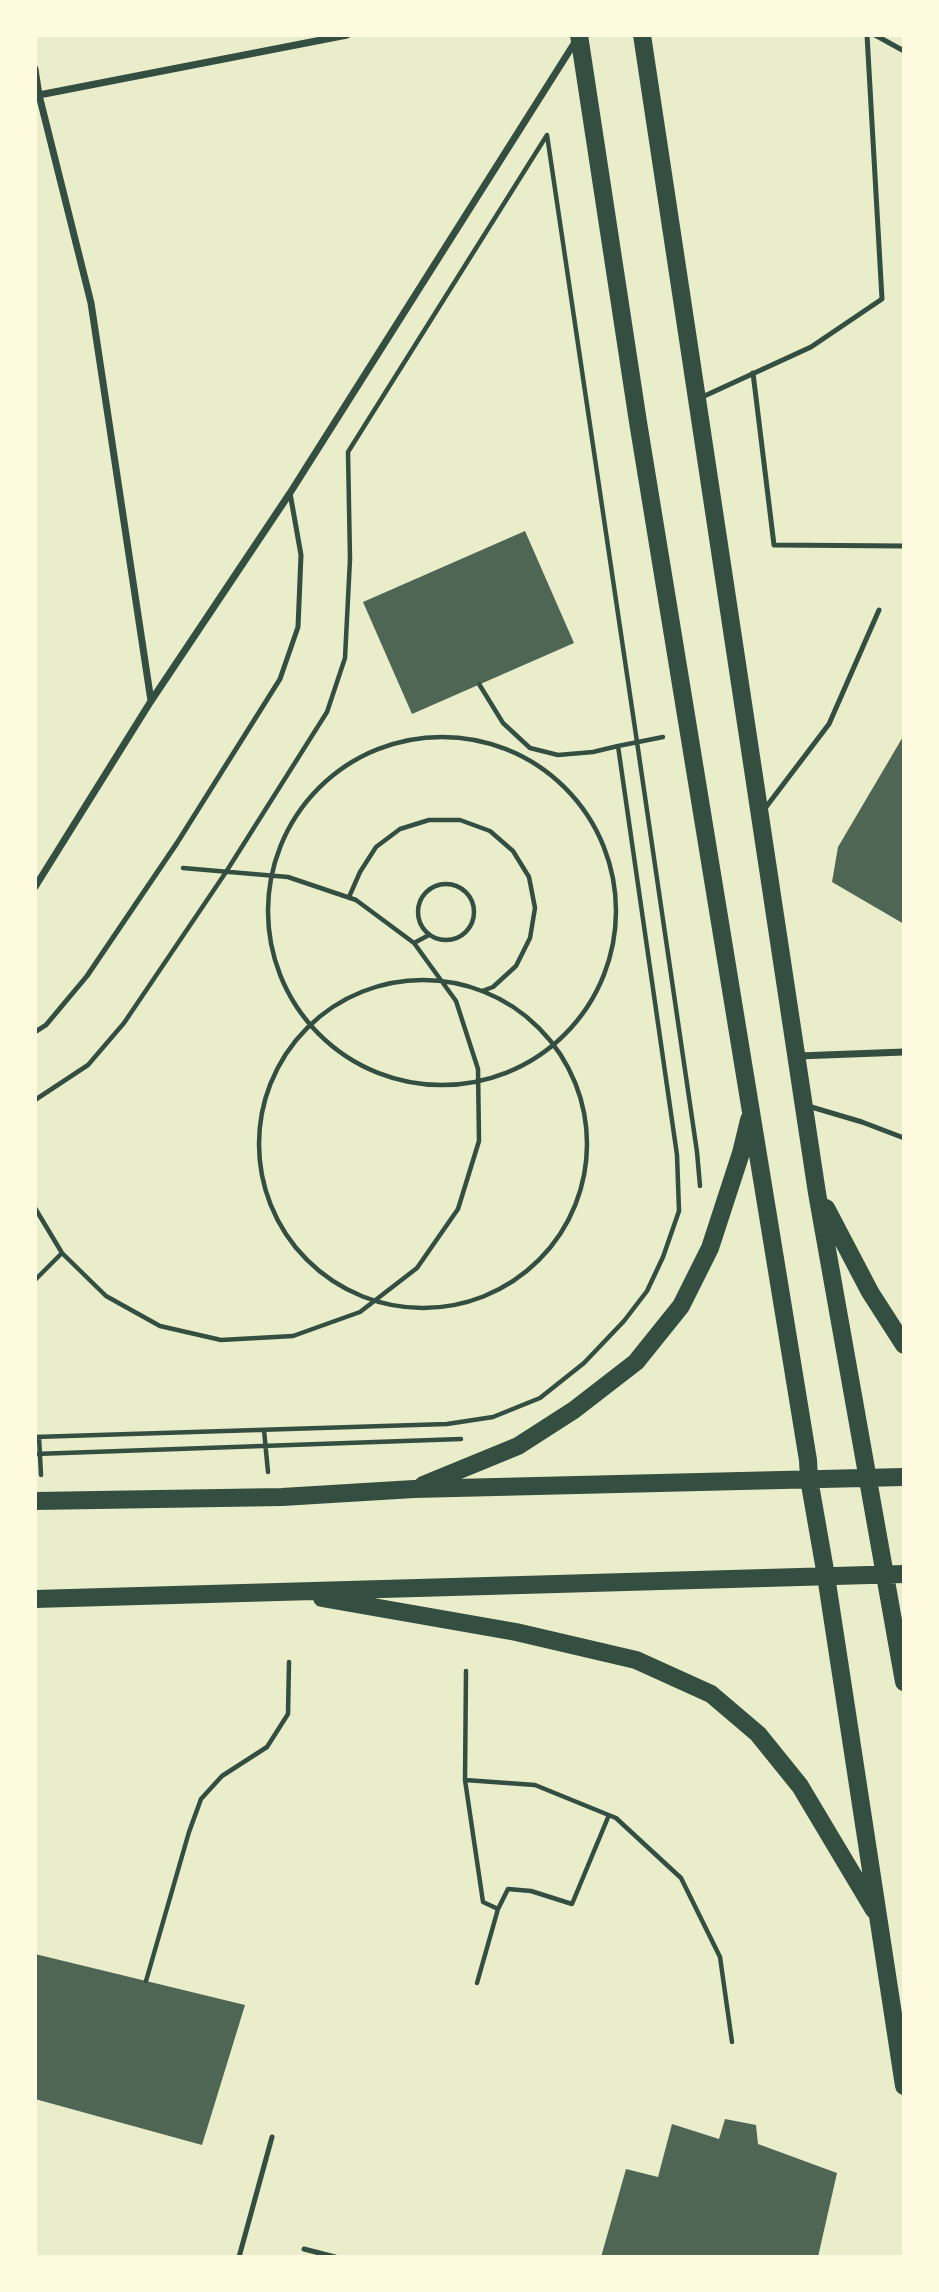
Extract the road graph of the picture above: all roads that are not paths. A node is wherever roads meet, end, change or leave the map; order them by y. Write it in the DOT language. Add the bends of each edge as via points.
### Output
graph roads {
  1 [pos="347,35"];
  2 [pos="579,35"];
  3 [pos="642,35"];
  4 [pos="867,35"];
  5 [pos="875,35"];
  6 [pos="904,51"];
  7 [pos="35,69"];
  8 [pos="39,95"];
  9 [pos="753,373"];
  10 [pos="698,399"];
  11 [pos="290,493"];
  12 [pos="904,546"];
  13 [pos="879,610"];
  14 [pos="151,701"];
  15 [pos="761,813"];
  16 [pos="35,887"];
  17 [pos="35,1032"];
  18 [pos="904,1052"];
  19 [pos="798,1056"];
  20 [pos="805,1105"];
  21 [pos="750,1114"];
  22 [pos="904,1138"];
  23 [pos="817,1193"];
  24 [pos="904,1345"];
  25 [pos="904,1477"];
  26 [pos="867,1478"];
  27 [pos="809,1479"];
  28 [pos="414,1489"];
  29 [pos="39,1501"];
  30 [pos="886,1574"];
  31 [pos="904,1574"];
  32 [pos="826,1576"];
  33 [pos="284,1591"];
  34 [pos="35,1599"];
  35 [pos="904,1682"];
  36 [pos="877,1916"];
  37 [pos="904,2086"];
  38 [pos="272,2137"];
  39 [pos="304,2249"];
  40 [pos="239,2257"];
  41 [pos="335,2257"];
  1 -- 8 [label="street"];
  2 -- 11 [label="street"];
  2 -- 21 [label="main road"];
  3 -- 10 [label="main road"];
  4 -- 9 [label="lane" via="882,299 811,347"];
  5 -- 6 [label="lane"];
  7 -- 8 [label="street"];
  8 -- 14 [label="street" via="91,303"];
  9 -- 10 [label="lane"];
  9 -- 12 [label="lane" via="774,545"];
  10 -- 15 [label="main road"];
  11 -- 14 [label="street"];
  11 -- 17 [label="lane" via="301,555 298,627 280,679 87,976"];
  13 -- 15 [label="lane" via="829,724"];
  14 -- 16 [label="street"];
  15 -- 19 [label="main road"];
  18 -- 19 [label="street"];
  19 -- 20 [label="main road"];
  20 -- 22 [label="lane"];
  20 -- 23 [label="main road"];
  21 -- 27 [label="main road"];
  21 -- 28 [label="main road" via="710,1248 681,1306 636,1362 575,1410 518,1446"];
  23 -- 24 [label="main road"];
  23 -- 26 [label="main road"];
  25 -- 26 [label="main road"];
  26 -- 27 [label="main road"];
  26 -- 30 [label="main road"];
  27 -- 28 [label="main road"];
  27 -- 32 [label="main road"];
  28 -- 29 [label="main road"];
  30 -- 31 [label="main road"];
  30 -- 32 [label="main road"];
  30 -- 35 [label="main road"];
  32 -- 33 [label="main road"];
  32 -- 36 [label="main road"];
  33 -- 34 [label="main road"];
  33 -- 36 [label="main road" via="516,1632 636,1660 711,1694 758,1734 800,1786"];
  36 -- 37 [label="main road"];
  38 -- 40 [label="lane"];
  39 -- 41 [label="lane"];
}
